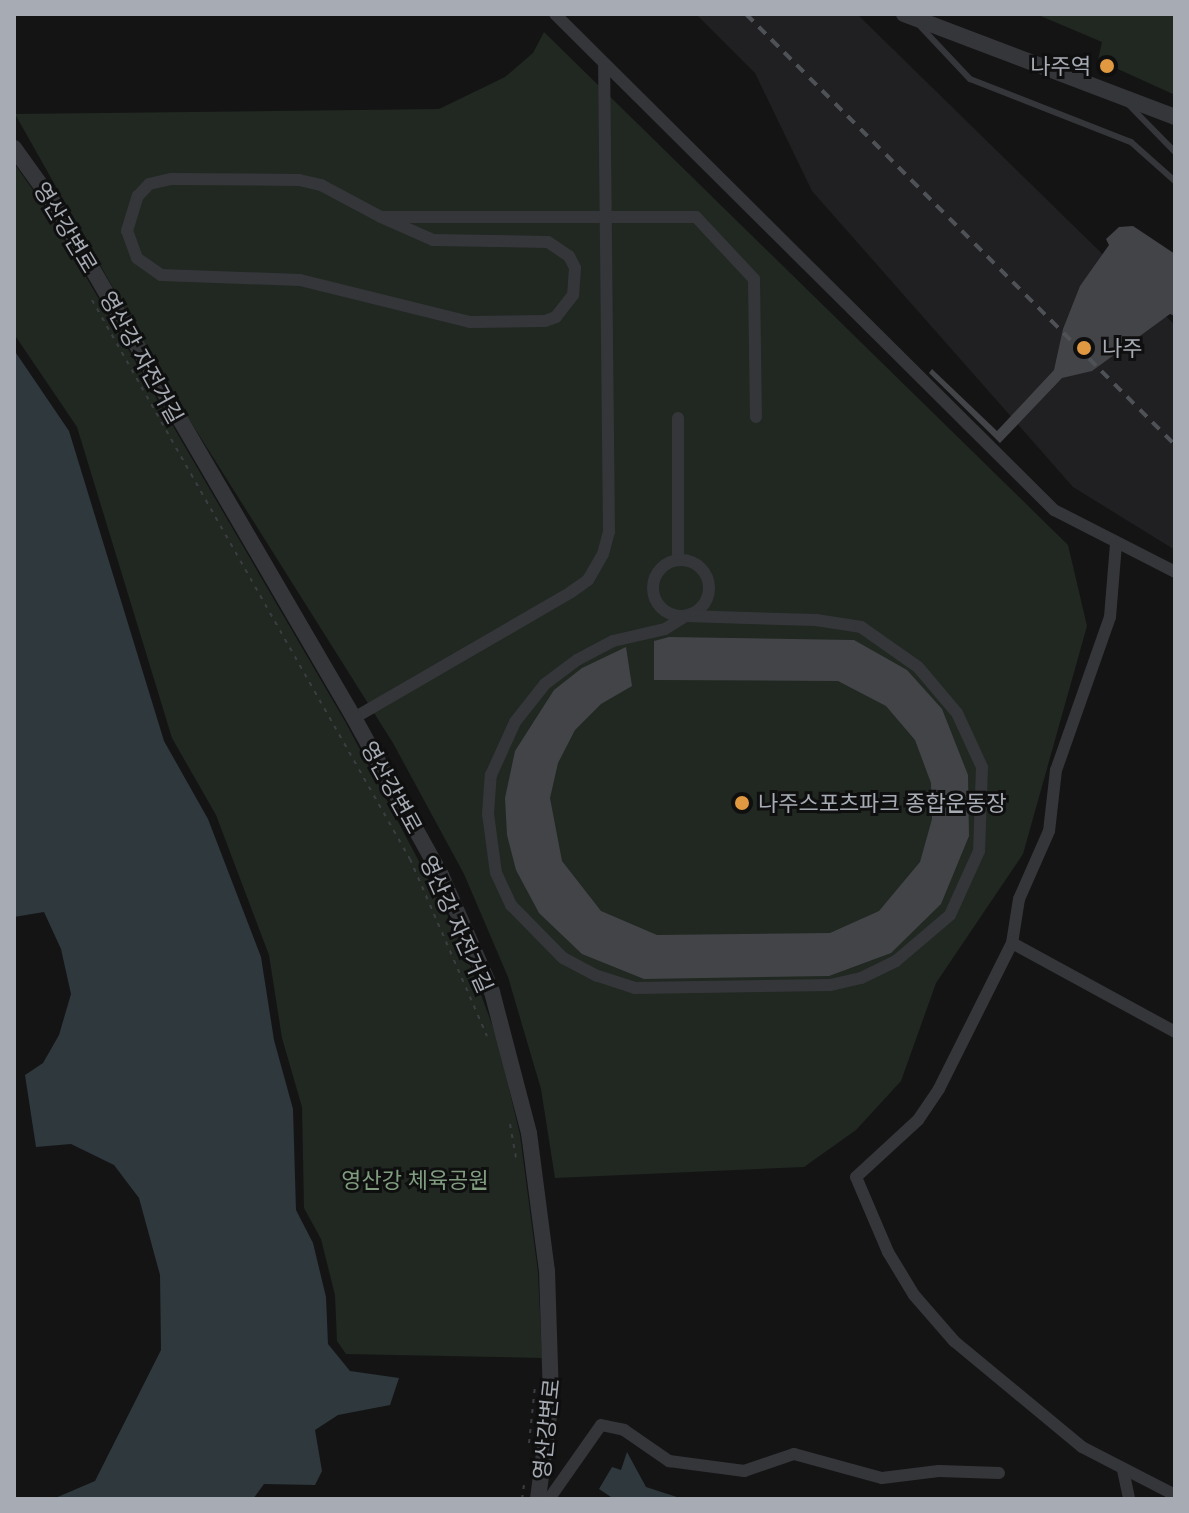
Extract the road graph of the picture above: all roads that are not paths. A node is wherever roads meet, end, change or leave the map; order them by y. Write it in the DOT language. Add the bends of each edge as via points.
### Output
graph roads {
  1 [pos="555,14"];
  2 [pos="910,17"];
  3 [pos="604,64"];
  4 [pos="1120,96"];
  5 [pos="1175,117"];
  6 [pos="14,148"];
  7 [pos="1175,152"];
  8 [pos="1175,181"];
  9 [pos="606,215"];
  10 [pos="381,217"];
  11 [pos="756,417"];
  12 [pos="678,418"];
  13 [pos="1116,544"];
  14 [pos="678,560"];
  15 [pos="1175,572"];
  16 [pos="686,616"];
  17 [pos="354,718"];
  18 [pos="1012,943"];
  19 [pos="1175,1032"];
  20 [pos="1123,1470"];
  21 [pos="999,1473"];
  22 [pos="1175,1495"];
  23 [pos="538,1499"];
  24 [pos="549,1499"];
  25 [pos="1129,1499"];
  1 -- 3 [label="street"];
  2 -- 4 [label="street"];
  2 -- 8 [label="lane" via="970,79 1131,142"];
  3 -- 9 [label="street"];
  3 -- 13 [label="street" via="1054,510"];
  4 -- 5 [label="street"];
  4 -- 7 [label="lane"];
  6 -- 17 [label="street, 영산강변로" via="55,205"];
  9 -- 10 [label="street"];
  9 -- 11 [label="street" via="696,217 754,279"];
  9 -- 17 [label="street" via="609,532 596,570 571,592"];
  10 -- 10 [label="street" via="433,240 548,242 569,256 575,268 573,295 556,317 545,321 470,322 300,280 161,275 137,258 127,231 130,207 138,196 149,184 171,179 299,180 321,185"];
  12 -- 14 [label="street"];
  13 -- 15 [label="street"];
  13 -- 18 [label="street" via="1110,617 1056,770 1049,831 1019,899"];
  14 -- 16 [label="street" via="702,569 709,584 701,608"];
  14 -- 16 [label="street" via="656,575 653,592 669,614"];
  16 -- 16 [label="street" via="816,620 861,627 918,667 957,713 982,767 979,851 950,915 896,961 861,978 830,985 635,988 563,958 511,905 496,873 488,814 491,775 515,722 545,684 577,660 613,641 665,629"];
  17 -- 23 [label="street, 영산강변로" via="471,939 518,1081 551,1312 551,1401"];
  18 -- 19 [label="street"];
  18 -- 20 [label="street" via="939,1089 918,1120 856,1177 894,1263 954,1341 1071,1439"];
  20 -- 22 [label="street"];
  20 -- 25 [label="street"];
  21 -- 24 [label="street" via="939,1471 882,1478 794,1454 744,1471 669,1461 624,1430 601,1425"];
}
